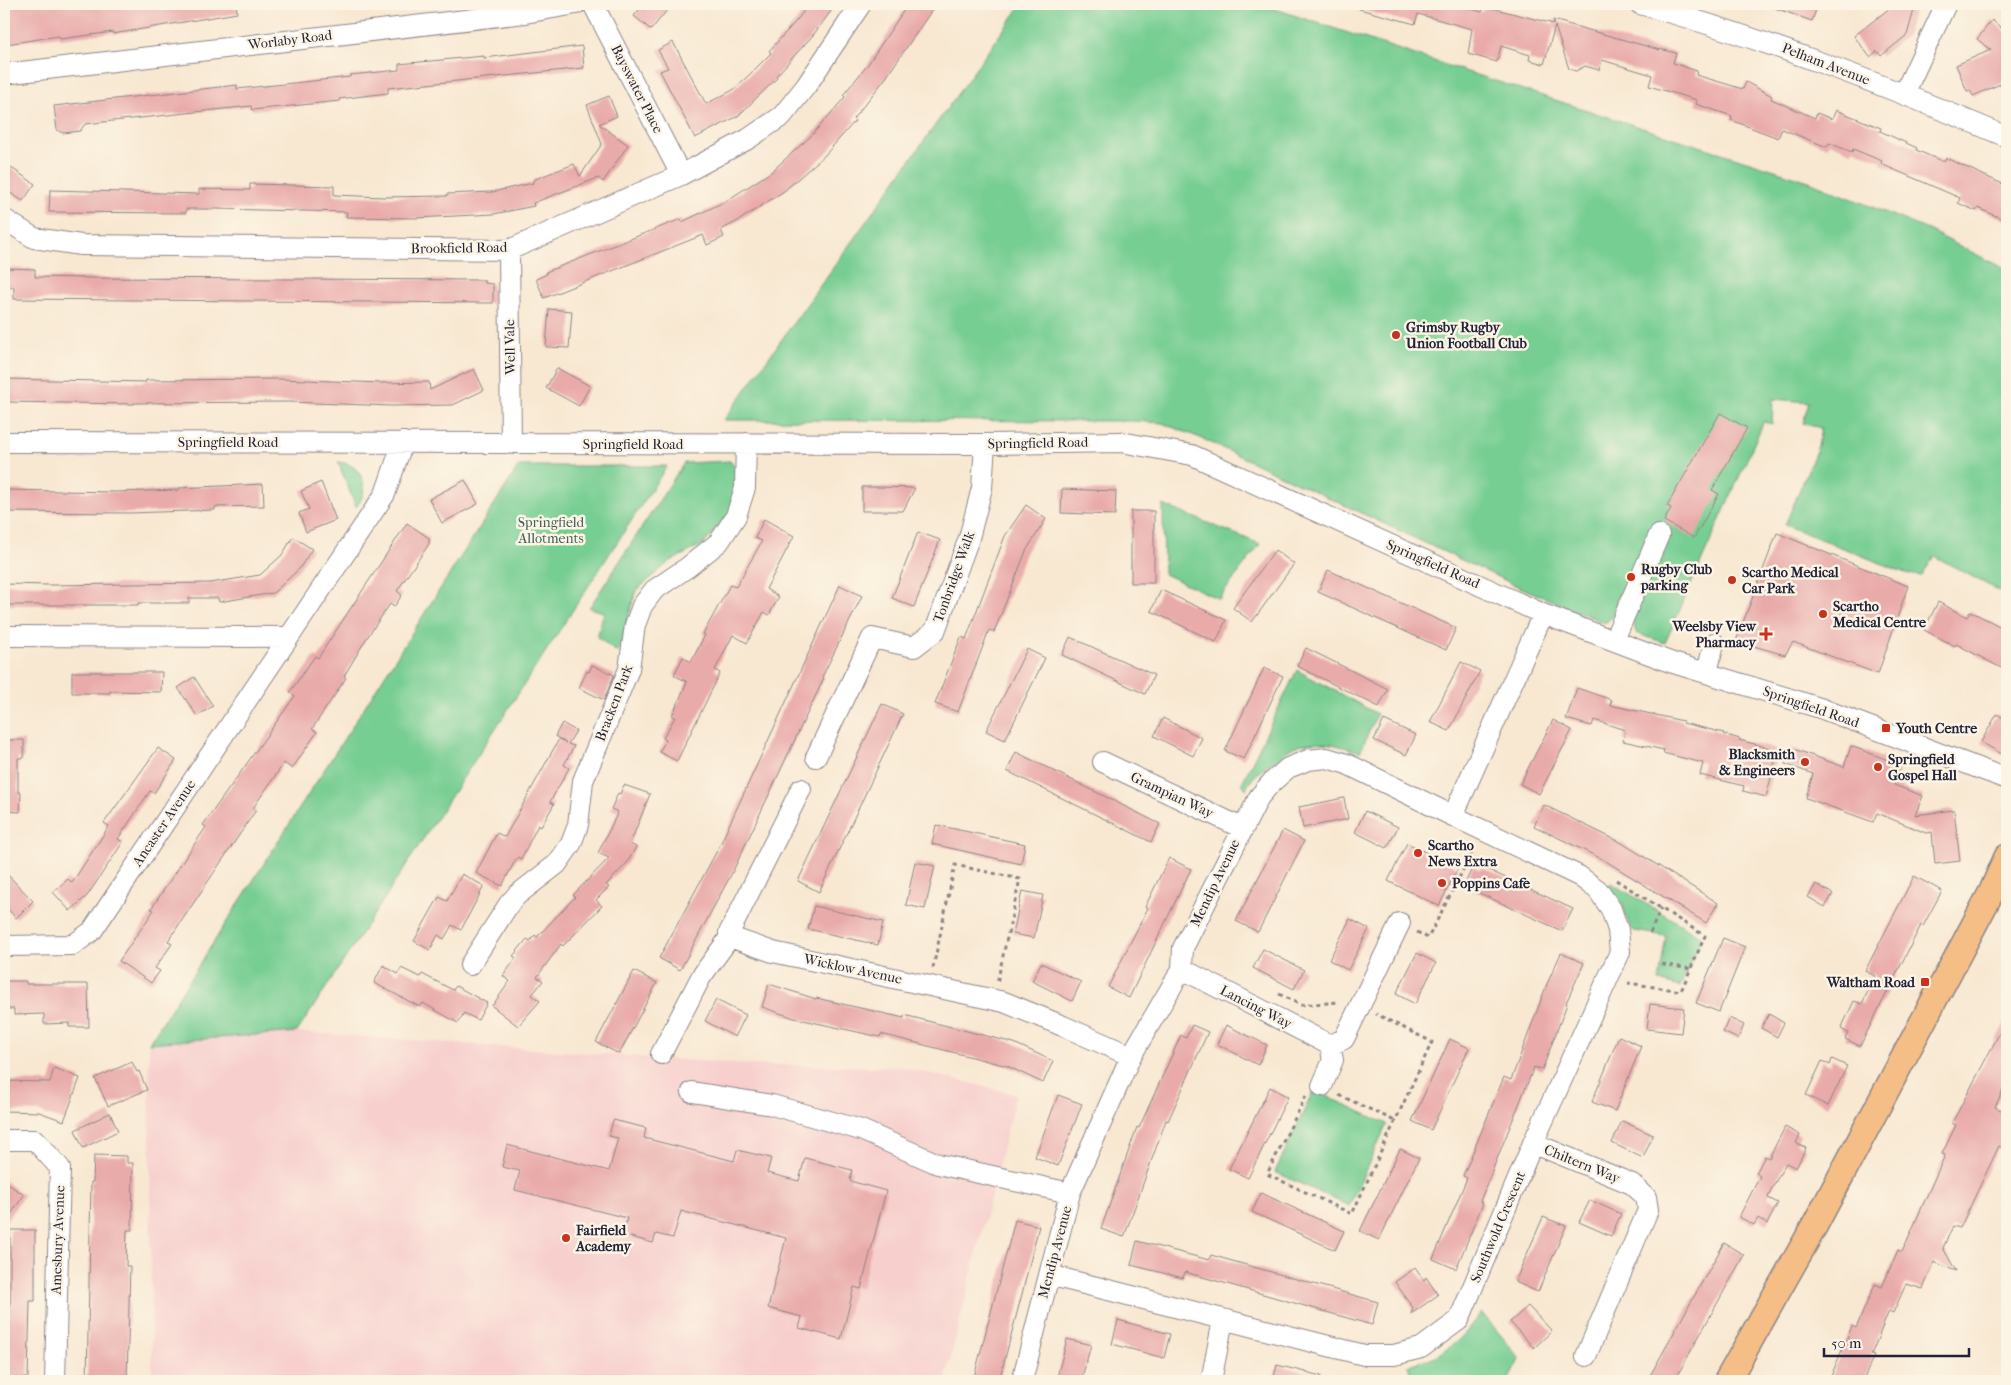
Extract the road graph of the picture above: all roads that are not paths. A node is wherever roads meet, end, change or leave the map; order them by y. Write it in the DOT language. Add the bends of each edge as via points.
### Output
graph roads {
  1 [pos="576,4"];
  2 [pos="593,4"];
  3 [pos="861,4"];
  4 [pos="1640,4"];
  5 [pos="1946,4"];
  6 [pos="4,74"];
  7 [pos="1904,94"];
  8 [pos="2007,137"];
  9 [pos="681,175"];
  10 [pos="4,219"];
  11 [pos="509,250"];
  12 [pos="4,442"];
  13 [pos="403,442"];
  14 [pos="746,443"];
  15 [pos="511,444"];
  16 [pos="985,444"];
  17 [pos="1659,535"];
  18 [pos="1543,614"];
  19 [pos="4,636"];
  20 [pos="288,638"];
  21 [pos="1614,640"];
  22 [pos="1714,643"];
  23 [pos="1707,673"];
  24 [pos="816,757"];
  25 [pos="1103,762"];
  26 [pos="2007,779"];
  27 [pos="801,789"];
  28 [pos="1453,816"];
  29 [pos="1242,828"];
  30 [pos="2007,857"];
  31 [pos="1400,924"];
  32 [pos="730,937"];
  33 [pos="4,946"];
  34 [pos="470,965"];
  35 [pos="1182,969"];
  36 [pos="1330,1045"];
  37 [pos="661,1054"];
  38 [pos="1130,1056"];
  39 [pos="1322,1086"];
  40 [pos="692,1092"];
  41 [pos="4,1140"];
  42 [pos="1533,1143"];
  43 [pos="1070,1193"];
  44 [pos="1049,1275"];
  45 [pos="1223,1320"];
  46 [pos="1586,1356"];
  47 [pos="55,1381"];
  48 [pos="1022,1381"];
  49 [pos="1210,1381"];
  50 [pos="1727,1381"];
  1 -- 6 [label="street, Worlaby Road" via="525,13"];
  2 -- 9 [label="street, Bayswater Place"];
  3 -- 9 [label="street, Brookfield Road" via="782,116 748,139"];
  4 -- 7 [label="street, Pelham Avenue" via="1779,46"];
  5 -- 7 [label="street"];
  7 -- 8 [label="street, Pelham Avenue"];
  9 -- 11 [label="street, Brookfield Road"];
  10 -- 11 [label="street, Brookfield Road" via="34,238 81,245"];
  11 -- 15 [label="street, Well Vale"];
  12 -- 13 [label="street, Springfield Road"];
  13 -- 15 [label="street, Springfield Road"];
  13 -- 20 [label="street, Ancaster Avenue" via="385,494"];
  14 -- 15 [label="street, Springfield Road"];
  14 -- 16 [label="street, Springfield Road"];
  14 -- 34 [label="street, Bracken Park" via="745,488 736,516 719,542 654,590 642,606 635,625 629,669 583,780 578,825 571,844 557,864 509,904"];
  16 -- 18 [label="street, Springfield Road" via="1121,442 1192,455"];
  16 -- 24 [label="street, Tonbridge Walk" via="982,488 969,538 935,631 914,647 872,638"];
  17 -- 21 [label="street"];
  18 -- 21 [label="street, Springfield Road"];
  18 -- 28 [label="street"];
  19 -- 20 [label="street"];
  20 -- 33 [label="street, Ancaster Avenue" via="92,931 73,945"];
  21 -- 23 [label="street, Springfield Road"];
  22 -- 23 [label="street"];
  23 -- 26 [label="street, Springfield Road" via="1820,708"];
  25 -- 29 [label="street, Grampian Way"];
  27 -- 32 [label="street" via="729,933"];
  28 -- 29 [label="street, Mendip Avenue" via="1327,758 1308,760 1288,768 1271,782"];
  28 -- 42 [label="street, Southwold Crescent" via="1579,876 1598,890 1611,909 1618,930 1620,952"];
  29 -- 35 [label="street, Mendip Avenue" via="1184,948"];
  30 -- 50 [label="main road" via="1820,1217"];
  31 -- 36 [label="street" via="1344,1039"];
  32 -- 37 [label="street" via="701,977"];
  32 -- 38 [label="street, Wicklow Avenue" via="773,952 1004,1002"];
  35 -- 36 [label="street, Lancing Way"];
  35 -- 38 [label="street, Mendip Avenue"];
  36 -- 39 [label="street" via="1333,1060"];
  38 -- 43 [label="street, Mendip Avenue"];
  40 -- 43 [label="street" via="772,1105 861,1130 938,1164"];
  41 -- 47 [label="street, Amesbury Avenue" via="35,1140 60,1168"];
  42 -- 45 [label="street, Southwold Crescent" via="1459,1320 1421,1348 1394,1355 1364,1355"];
  42 -- 46 [label="street, Chiltern Way" via="1632,1184 1646,1197 1648,1210"];
  43 -- 44 [label="street, Mendip Avenue"];
  44 -- 45 [label="street, Southwold Crescent"];
  44 -- 48 [label="street, Mendip Avenue"];
  45 -- 49 [label="street"];
}
